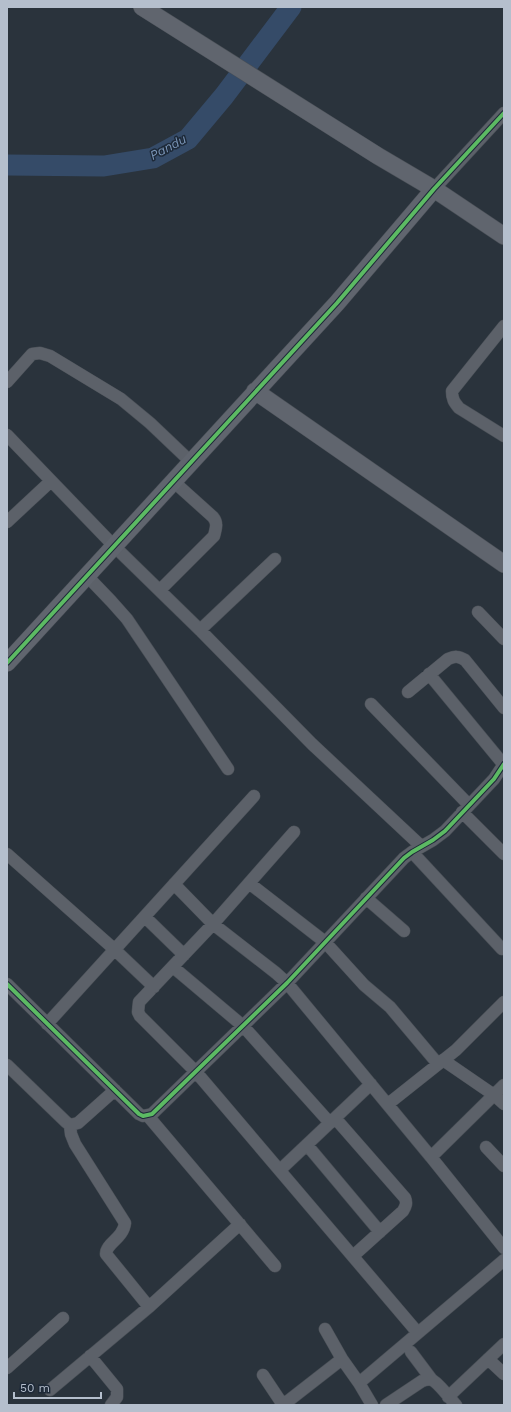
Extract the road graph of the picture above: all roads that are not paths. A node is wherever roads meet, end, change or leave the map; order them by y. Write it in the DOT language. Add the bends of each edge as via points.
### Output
graph roads {
  1 [pos="142,7"];
  2 [pos="504,113"];
  3 [pos="434,189"];
  4 [pos="504,236"];
  5 [pos="504,326"];
  6 [pos="7,382"];
  7 [pos="255,391"];
  8 [pos="7,435"];
  9 [pos="504,436"];
  10 [pos="191,462"];
  11 [pos="51,481"];
  12 [pos="173,481"];
  13 [pos="7,522"];
  14 [pos="114,546"];
  15 [pos="275,559"];
  16 [pos="504,564"];
  17 [pos="87,576"];
  18 [pos="160,590"];
  19 [pos="478,612"];
  20 [pos="200,630"];
  21 [pos="504,639"];
  22 [pos="7,663"];
  23 [pos="430,674"];
  24 [pos="408,692"];
  25 [pos="371,704"];
  26 [pos="504,708"];
  27 [pos="504,764"];
  28 [pos="228,768"];
  29 [pos="254,796"];
  30 [pos="466,809"];
  31 [pos="294,832"];
  32 [pos="416,849"];
  33 [pos="7,854"];
  34 [pos="504,854"];
  35 [pos="249,883"];
  36 [pos="174,884"];
  37 [pos="366,898"];
  38 [pos="145,917"];
  39 [pos="213,924"];
  40 [pos="404,931"];
  41 [pos="325,942"];
  42 [pos="114,949"];
  43 [pos="502,949"];
  44 [pos="184,955"];
  45 [pos="173,967"];
  46 [pos="287,983"];
  47 [pos="7,984"];
  48 [pos="154,987"];
  49 [pos="504,1002"];
  50 [pos="48,1024"];
  51 [pos="243,1026"];
  52 [pos="438,1064"];
  53 [pos="7,1065"];
  54 [pos="196,1072"];
  55 [pos="371,1084"];
  56 [pos="504,1085"];
  57 [pos="115,1090"];
  58 [pos="494,1095"];
  59 [pos="388,1104"];
  60 [pos="504,1104"];
  61 [pos="148,1116"];
  62 [pos="332,1120"];
  63 [pos="70,1125"];
  64 [pos="307,1144"];
  65 [pos="486,1147"];
  66 [pos="432,1157"];
  67 [pos="504,1166"];
  68 [pos="280,1170"];
  69 [pos="240,1224"];
  70 [pos="380,1232"];
  71 [pos="504,1248"];
  72 [pos="353,1256"];
  73 [pos="504,1260"];
  74 [pos="275,1266"];
  75 [pos="148,1306"];
  76 [pos="63,1318"];
  77 [pos="324,1329"];
  78 [pos="418,1333"];
  79 [pos="504,1344"];
  80 [pos="410,1352"];
  81 [pos="90,1356"];
  82 [pos="342,1359"];
  83 [pos="488,1359"];
  84 [pos="7,1368"];
  85 [pos="504,1374"];
  86 [pos="263,1375"];
  87 [pos="432,1380"];
  88 [pos="359,1383"];
  89 [pos="50,1390"];
  90 [pos="452,1401"];
  91 [pos="111,1405"];
  92 [pos="283,1405"];
  93 [pos="372,1405"];
  94 [pos="386,1405"];
  1 -- 3 [label="street"];
  2 -- 3 [label="street"];
  3 -- 4 [label="street"];
  3 -- 7 [label="street" via="337,302"];
  5 -- 9 [label="street" via="452,391 454,403 459,408"];
  6 -- 10 [label="street" via="32,354 50,356 121,399"];
  7 -- 10 [label="street"];
  7 -- 16 [label="street"];
  8 -- 11 [label="street"];
  10 -- 12 [label="street"];
  11 -- 13 [label="street"];
  11 -- 14 [label="street"];
  12 -- 14 [label="street"];
  12 -- 18 [label="street" via="213,517 217,528 214,536"];
  14 -- 17 [label="street"];
  14 -- 18 [label="street"];
  15 -- 20 [label="street"];
  17 -- 22 [label="street"];
  17 -- 28 [label="street" via="121,611"];
  18 -- 20 [label="street"];
  19 -- 21 [label="street"];
  20 -- 32 [label="street"];
  23 -- 24 [label="street"];
  23 -- 26 [label="street" via="448,659 459,657 465,660"];
  23 -- 27 [label="street"];
  25 -- 30 [label="street"];
  27 -- 30 [label="street" via="494,779"];
  29 -- 36 [label="street"];
  30 -- 32 [label="street" via="445,831"];
  30 -- 34 [label="street"];
  31 -- 35 [label="street"];
  32 -- 37 [label="street" via="395,866"];
  32 -- 43 [label="street"];
  33 -- 42 [label="street"];
  35 -- 39 [label="street"];
  35 -- 41 [label="street"];
  36 -- 38 [label="street"];
  36 -- 39 [label="street"];
  37 -- 40 [label="street"];
  37 -- 41 [label="street"];
  38 -- 42 [label="street"];
  38 -- 44 [label="street"];
  39 -- 44 [label="street"];
  39 -- 46 [label="street"];
  41 -- 46 [label="street"];
  41 -- 52 [label="street" via="364,986 390,1007"];
  42 -- 48 [label="street"];
  42 -- 50 [label="street"];
  44 -- 45 [label="street"];
  45 -- 48 [label="street"];
  45 -- 51 [label="street"];
  46 -- 51 [label="street"];
  46 -- 55 [label="street"];
  47 -- 50 [label="street"];
  48 -- 54 [label="street" via="140,1002 138,1012"];
  49 -- 52 [label="street" via="456,1050"];
  50 -- 57 [label="street"];
  51 -- 54 [label="street"];
  51 -- 62 [label="street"];
  52 -- 58 [label="street" via="443,1060"];
  52 -- 59 [label="street"];
  53 -- 63 [label="street"];
  54 -- 61 [label="street"];
  54 -- 68 [label="street"];
  55 -- 59 [label="street"];
  55 -- 62 [label="street"];
  56 -- 58 [label="street"];
  57 -- 61 [label="street" via="139,1114"];
  57 -- 63 [label="street" via="78,1123"];
  58 -- 60 [label="street"];
  58 -- 66 [label="street"];
  59 -- 66 [label="street"];
  61 -- 69 [label="street"];
  62 -- 64 [label="street"];
  62 -- 70 [label="street" via="405,1198 406,1206"];
  63 -- 75 [label="street" via="75,1144 125,1224 122,1234 108,1247 106,1254"];
  64 -- 68 [label="street"];
  64 -- 70 [label="street"];
  65 -- 67 [label="street"];
  66 -- 71 [label="street"];
  68 -- 72 [label="street"];
  69 -- 74 [label="street"];
  69 -- 75 [label="street"];
  70 -- 72 [label="street"];
  72 -- 78 [label="street"];
  73 -- 78 [label="street"];
  75 -- 81 [label="street"];
  76 -- 84 [label="street"];
  77 -- 82 [label="street"];
  78 -- 88 [label="street"];
  79 -- 83 [label="street"];
  80 -- 87 [label="street"];
  81 -- 89 [label="street"];
  81 -- 91 [label="street" via="117,1389 117,1397"];
  82 -- 88 [label="street"];
  82 -- 92 [label="street"];
  83 -- 85 [label="street"];
  83 -- 90 [label="street"];
  86 -- 92 [label="street"];
  87 -- 90 [label="street"];
  87 -- 94 [label="street" via="422,1381"];
  88 -- 93 [label="street"];
}
